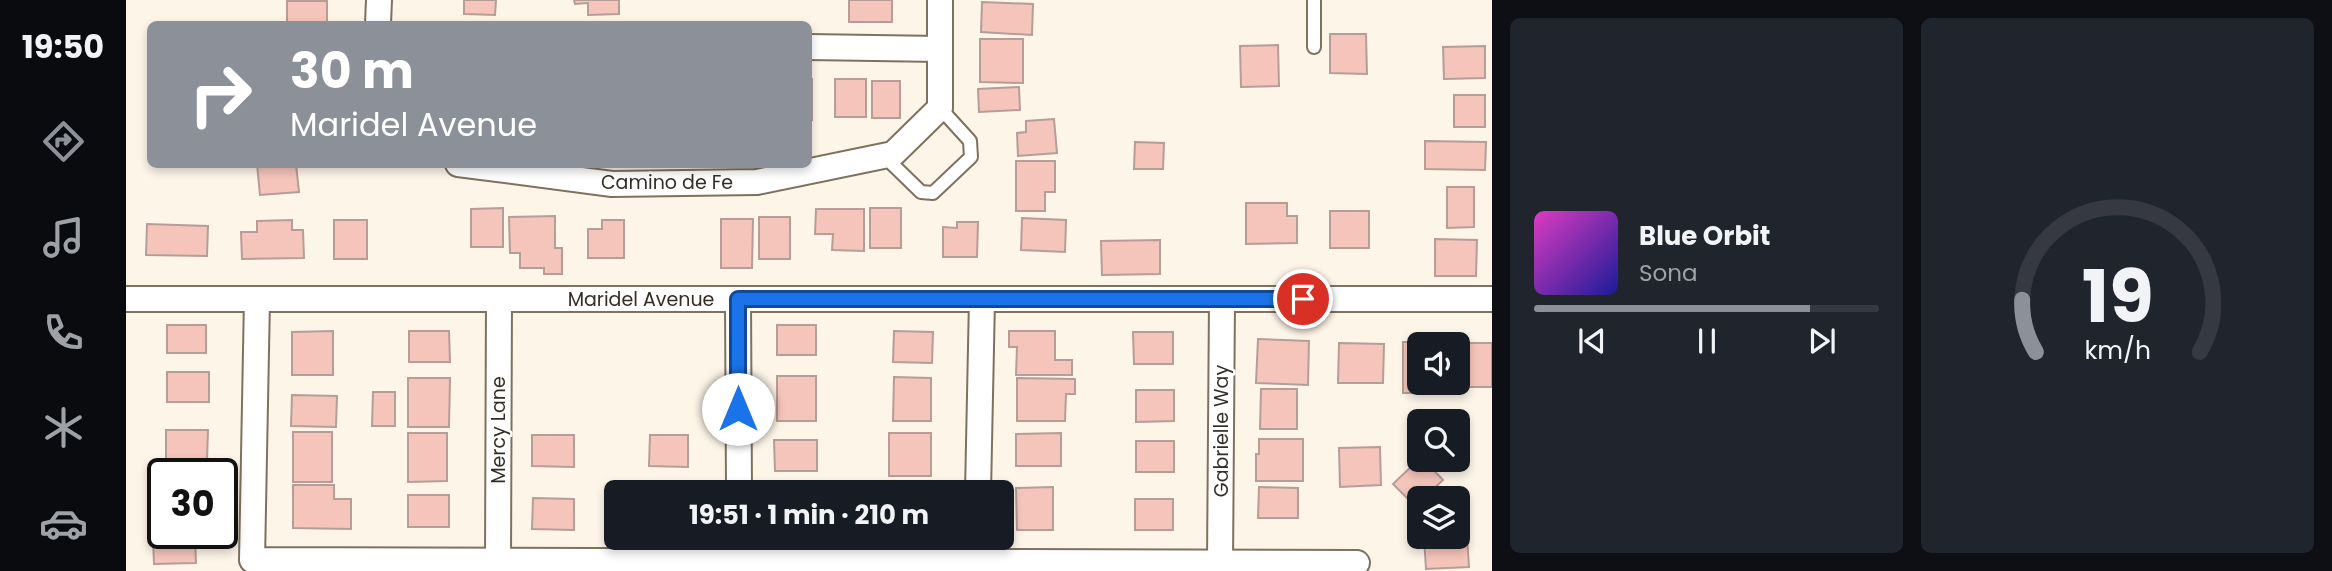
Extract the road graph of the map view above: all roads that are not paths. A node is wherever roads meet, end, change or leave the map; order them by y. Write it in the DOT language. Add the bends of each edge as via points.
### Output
graph roads {
  1 [pos="379,0"];
  2 [pos="940,0"];
  3 [pos="1314,0"];
  4 [pos="378,21"];
  5 [pos="812,47"];
  6 [pos="1314,47"];
  7 [pos="940,50"];
  8 [pos="940,108"];
  9 [pos="883,156"];
  10 [pos="489,168"];
  11 [pos="126,299"];
  12 [pos="257,299"];
  13 [pos="499,299"];
  14 [pos="738,299"];
  15 [pos="982,299"];
  16 [pos="1222,299"];
  17 [pos="1492,299"];
  18 [pos="739,480"];
  19 [pos="978,480"];
  20 [pos="739,550"];
  21 [pos="977,550"];
  22 [pos="498,561"];
  23 [pos="739,562"];
  24 [pos="977,562"];
  25 [pos="1220,563"];
  26 [pos="1357,563"];
  1 -- 4 [label="street"];
  2 -- 7 [label="street"];
  3 -- 6 [label="lane"];
  5 -- 7 [label="street"];
  7 -- 8 [label="street"];
  8 -- 9 [label="street, Camino de Fe" via="893,154"];
  8 -- 9 [label="lane" via="970,141 971,157 933,193 921,192"];
  9 -- 10 [label="street, Camino de Fe" via="757,182 709,184 612,184"];
  11 -- 12 [label="street, Maridel Avenue"];
  12 -- 13 [label="street, Maridel Avenue"];
  12 -- 22 [label="street" via="252,561"];
  13 -- 14 [label="street, Maridel Avenue"];
  13 -- 22 [label="street, Mercy Lane"];
  14 -- 15 [label="street, Maridel Avenue"];
  14 -- 18 [label="street"];
  15 -- 16 [label="street, Maridel Avenue"];
  15 -- 19 [label="street"];
  16 -- 17 [label="street, Maridel Avenue"];
  16 -- 25 [label="street, Gabrielle Way"];
  20 -- 23 [label="street"];
  21 -- 24 [label="street"];
  22 -- 23 [label="street"];
  23 -- 24 [label="street"];
  24 -- 25 [label="street"];
  25 -- 26 [label="street"];
}
